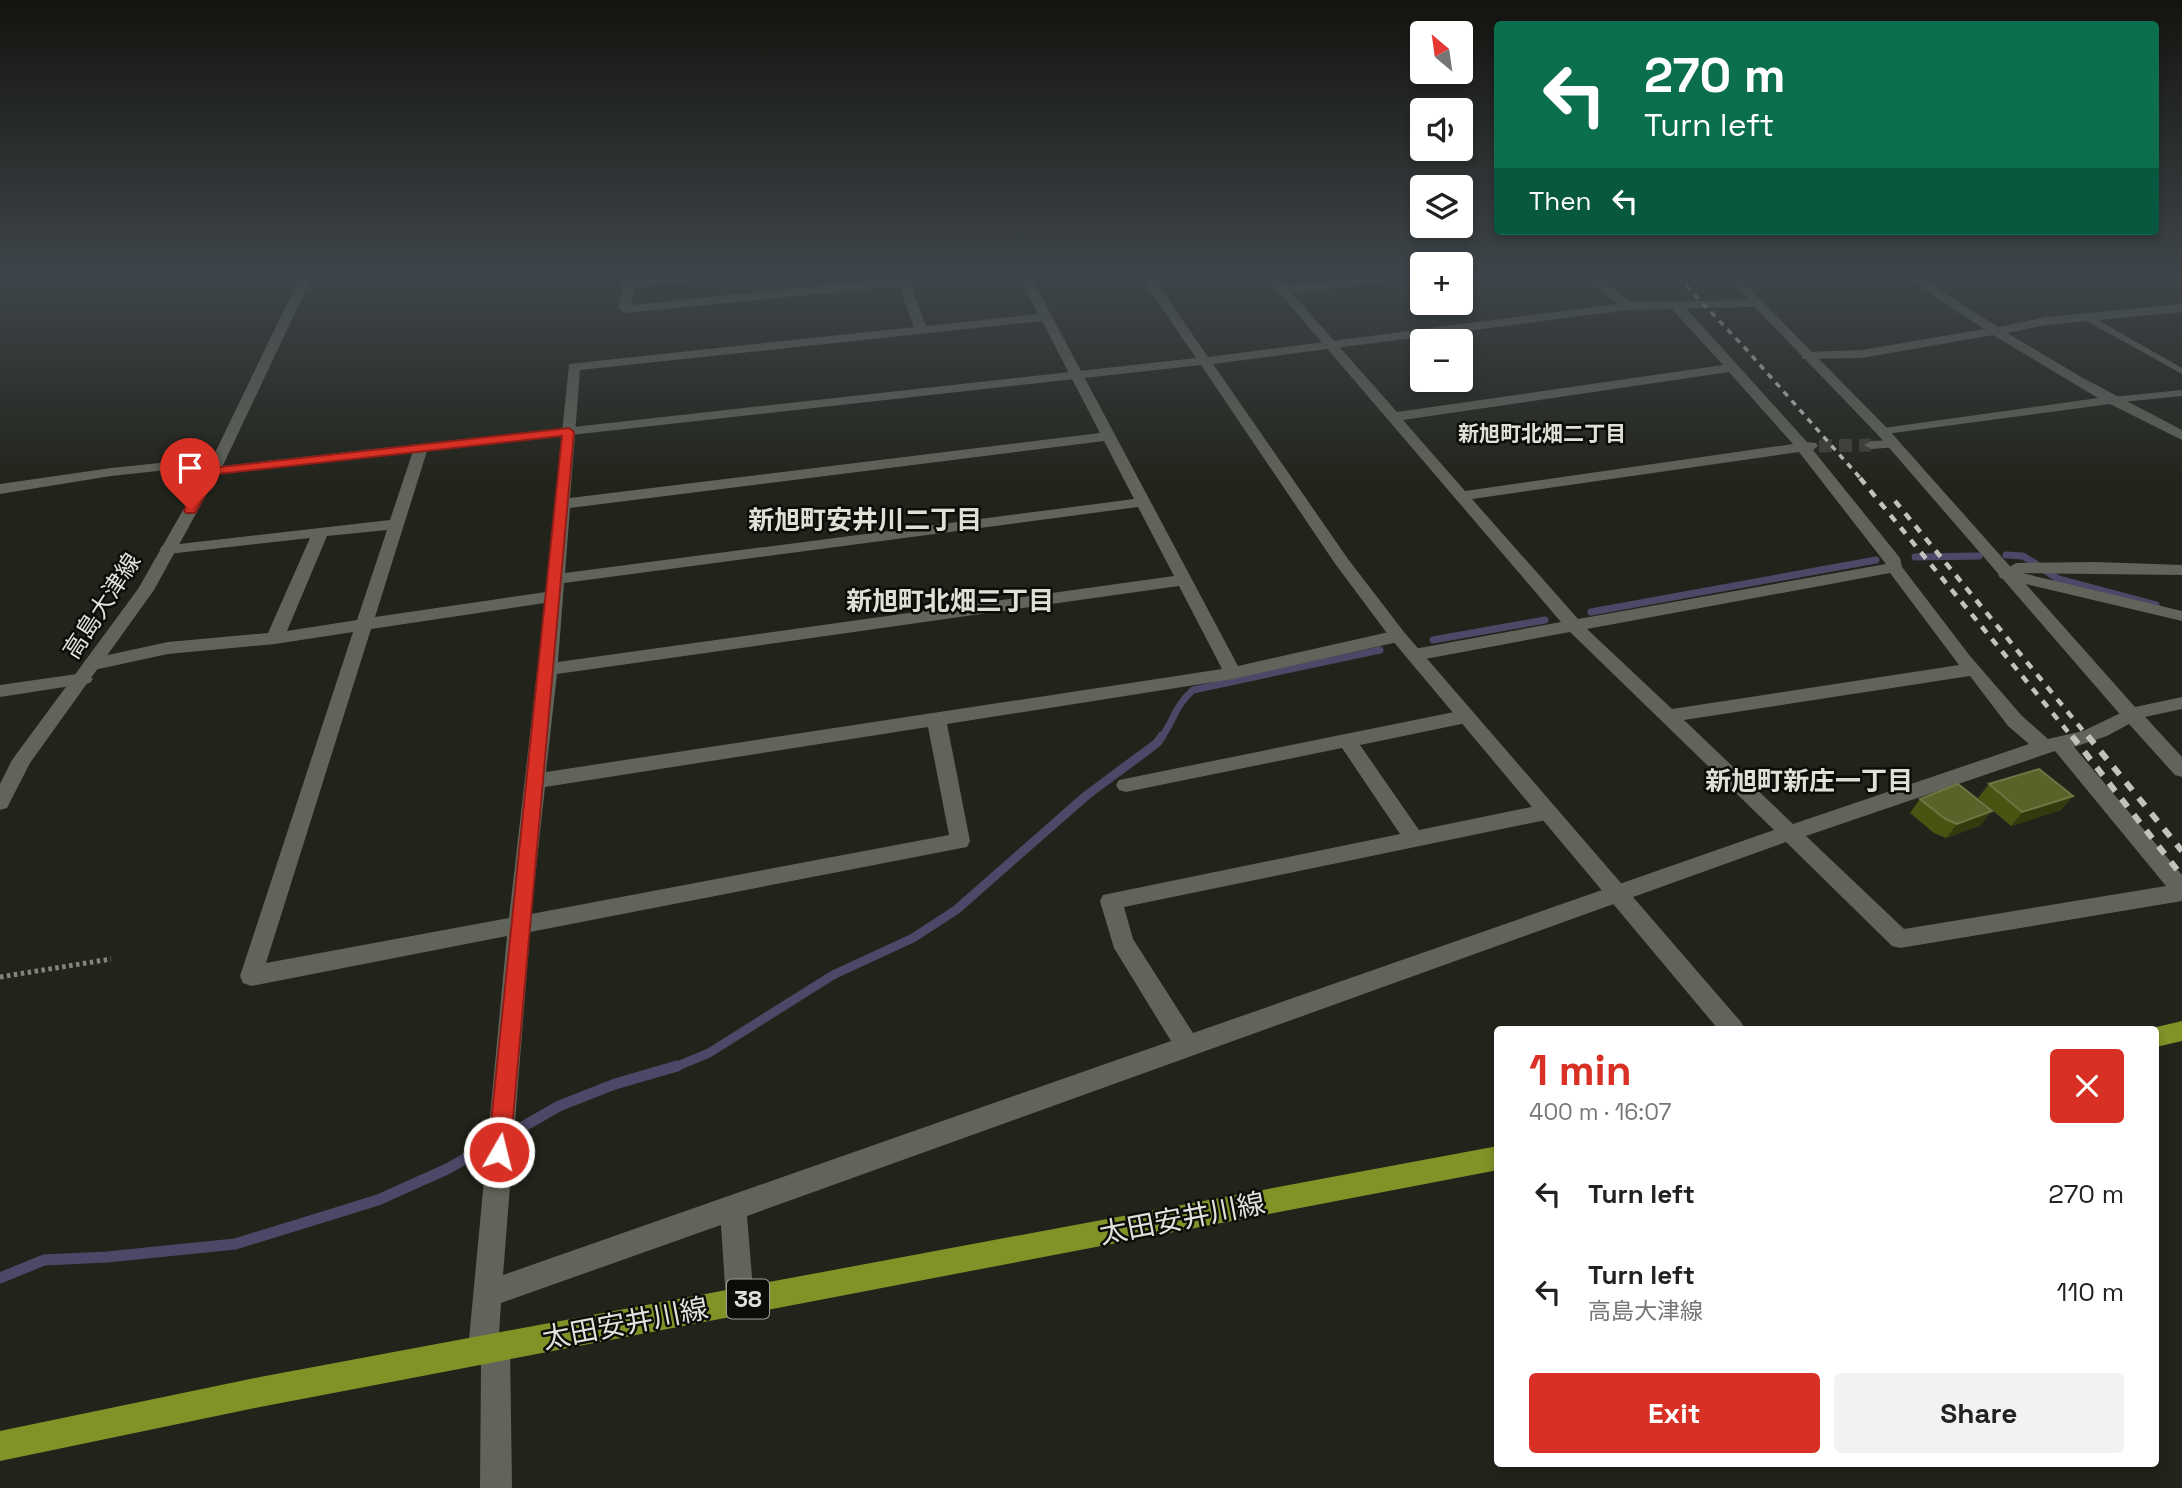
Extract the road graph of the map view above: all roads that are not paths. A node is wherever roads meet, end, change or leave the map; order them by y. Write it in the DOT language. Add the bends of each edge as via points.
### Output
graph roads {
  1 [pos="273,346"];
  2 [pos="766,346"];
  3 [pos="1062,346"];
  4 [pos="1195,346"];
  5 [pos="1312,346"];
  6 [pos="1332,346"];
  7 [pos="1712,346"];
  8 [pos="1798,346"];
  9 [pos="1905,346"];
  10 [pos="2020,346"];
  11 [pos="2138,346"];
  12 [pos="1807,356"];
  13 [pos="1205,361"];
  14 [pos="1732,369"];
  15 [pos="2182,371"];
  16 [pos="1077,375"];
  17 [pos="2182,393"];
  18 [pos="2112,400"];
  19 [pos="1394,417"];
  20 [pos="569,432"];
  21 [pos="1109,436"];
  22 [pos="2182,436"];
  23 [pos="1888,438"];
  24 [pos="1871,444"];
  25 [pos="1810,446"];
  26 [pos="421,448"];
  27 [pos="215,466"];
  28 [pos="0,489"];
  29 [pos="1462,496"];
  30 [pos="1143,502"];
  31 [pos="562,504"];
  32 [pos="396,524"];
  33 [pos="320,533"];
  34 [pos="168,549"];
  35 [pos="1894,567"];
  36 [pos="2182,570"];
  37 [pos="2003,571"];
  38 [pos="1184,580"];
  39 [pos="555,587"];
  40 [pos="2182,616"];
  41 [pos="364,625"];
  42 [pos="1573,625"];
  43 [pos="1398,636"];
  44 [pos="275,638"];
  45 [pos="1414,655"];
  46 [pos="548,669"];
  47 [pos="1974,669"];
  48 [pos="89,671"];
  49 [pos="1233,673"];
  50 [pos="0,691"];
  51 [pos="2182,703"];
  52 [pos="2131,714"];
  53 [pos="1464,716"];
  54 [pos="1668,716"];
  55 [pos="936,718"];
  56 [pos="1347,741"];
  57 [pos="2052,745"];
  58 [pos="2182,771"];
  59 [pos="534,781"];
  60 [pos="1126,785"];
  61 [pos="0,803"];
  62 [pos="1546,812"];
  63 [pos="1790,835"];
  64 [pos="1415,840"];
  65 [pos="2182,891"];
  66 [pos="1615,893"];
  67 [pos="519,926"];
  68 [pos="1730,1026"];
  69 [pos="2182,1031"];
  70 [pos="2159,1035"];
  71 [pos="1187,1045"];
  72 [pos="1494,1159"];
  73 [pos="733,1208"];
  74 [pos="488,1294"];
  75 [pos="740,1301"];
  76 [pos="489,1348"];
  77 [pos="0,1447"];
  78 [pos="496,1488"];
  1 -- 27 [label="street, 高島大津線"];
  2 -- 20 [label="street" via="573,367"];
  3 -- 16 [label="street"];
  4 -- 13 [label="street"];
  5 -- 13 [label="street"];
  6 -- 19 [label="street"];
  7 -- 14 [label="street"];
  8 -- 12 [label="street"];
  9 -- 12 [label="street"];
  10 -- 18 [label="street"];
  11 -- 15 [label="lane"];
  12 -- 23 [label="street"];
  13 -- 16 [label="street"];
  13 -- 43 [label="street"];
  14 -- 19 [label="street"];
  14 -- 25 [label="street"];
  16 -- 20 [label="street"];
  16 -- 21 [label="street"];
  17 -- 18 [label="lane"];
  18 -- 22 [label="street"];
  18 -- 23 [label="street"];
  19 -- 29 [label="street"];
  20 -- 26 [label="street"];
  20 -- 31 [label="street"];
  21 -- 30 [label="street"];
  21 -- 31 [label="street"];
  23 -- 24 [label="street"];
  23 -- 37 [label="street"];
  25 -- 29 [label="street"];
  25 -- 35 [label="street"];
  26 -- 27 [label="street"];
  26 -- 32 [label="street"];
  27 -- 28 [label="street" via="111,472"];
  27 -- 34 [label="street, 高島大津線"];
  29 -- 42 [label="street"];
  30 -- 38 [label="street"];
  30 -- 39 [label="street"];
  31 -- 39 [label="street"];
  32 -- 33 [label="street"];
  32 -- 41 [label="street"];
  33 -- 34 [label="street"];
  33 -- 44 [label="street"];
  34 -- 48 [label="street, 高島大津線" via="146,590"];
  35 -- 42 [label="street"];
  35 -- 47 [label="street"];
  36 -- 37 [label="street"];
  37 -- 40 [label="street"];
  37 -- 52 [label="street"];
  38 -- 46 [label="street"];
  38 -- 49 [label="street"];
  39 -- 41 [label="street"];
  39 -- 46 [label="street"];
  41 -- 44 [label="street"];
  41 -- 67 [label="street" via="251,975"];
  42 -- 45 [label="street"];
  42 -- 54 [label="street"];
  43 -- 45 [label="street"];
  43 -- 49 [label="street"];
  44 -- 48 [label="street" via="168,648"];
  45 -- 53 [label="street"];
  46 -- 59 [label="street"];
  47 -- 54 [label="street"];
  47 -- 57 [label="street" via="2015,721"];
  48 -- 50 [label="street"];
  48 -- 61 [label="street, 高島大津線" via="23,760"];
  49 -- 55 [label="street"];
  51 -- 52 [label="street"];
  52 -- 57 [label="street" via="2105,731"];
  52 -- 58 [label="street"];
  53 -- 56 [label="street"];
  53 -- 62 [label="street"];
  54 -- 63 [label="street"];
  55 -- 59 [label="street"];
  55 -- 67 [label="street" via="960,841"];
  56 -- 60 [label="street"];
  56 -- 64 [label="street"];
  57 -- 63 [label="street"];
  57 -- 65 [label="street"];
  59 -- 67 [label="street"];
  62 -- 64 [label="street"];
  62 -- 66 [label="street"];
  63 -- 65 [label="street" via="1900,939"];
  63 -- 66 [label="street"];
  64 -- 71 [label="street" via="1111,901 1122,941"];
  66 -- 68 [label="street"];
  66 -- 71 [label="street"];
  67 -- 74 [label="street"];
  69 -- 70 [label="main road"];
  71 -- 73 [label="street"];
  72 -- 75 [label="main road, 太田安井川線 / 38"];
  73 -- 74 [label="street"];
  73 -- 75 [label="street"];
  74 -- 76 [label="street"];
  75 -- 76 [label="main road, 太田安井川線 / 38"];
  76 -- 77 [label="main road, 太田安井川線 / 38"];
  76 -- 78 [label="street"];
}
